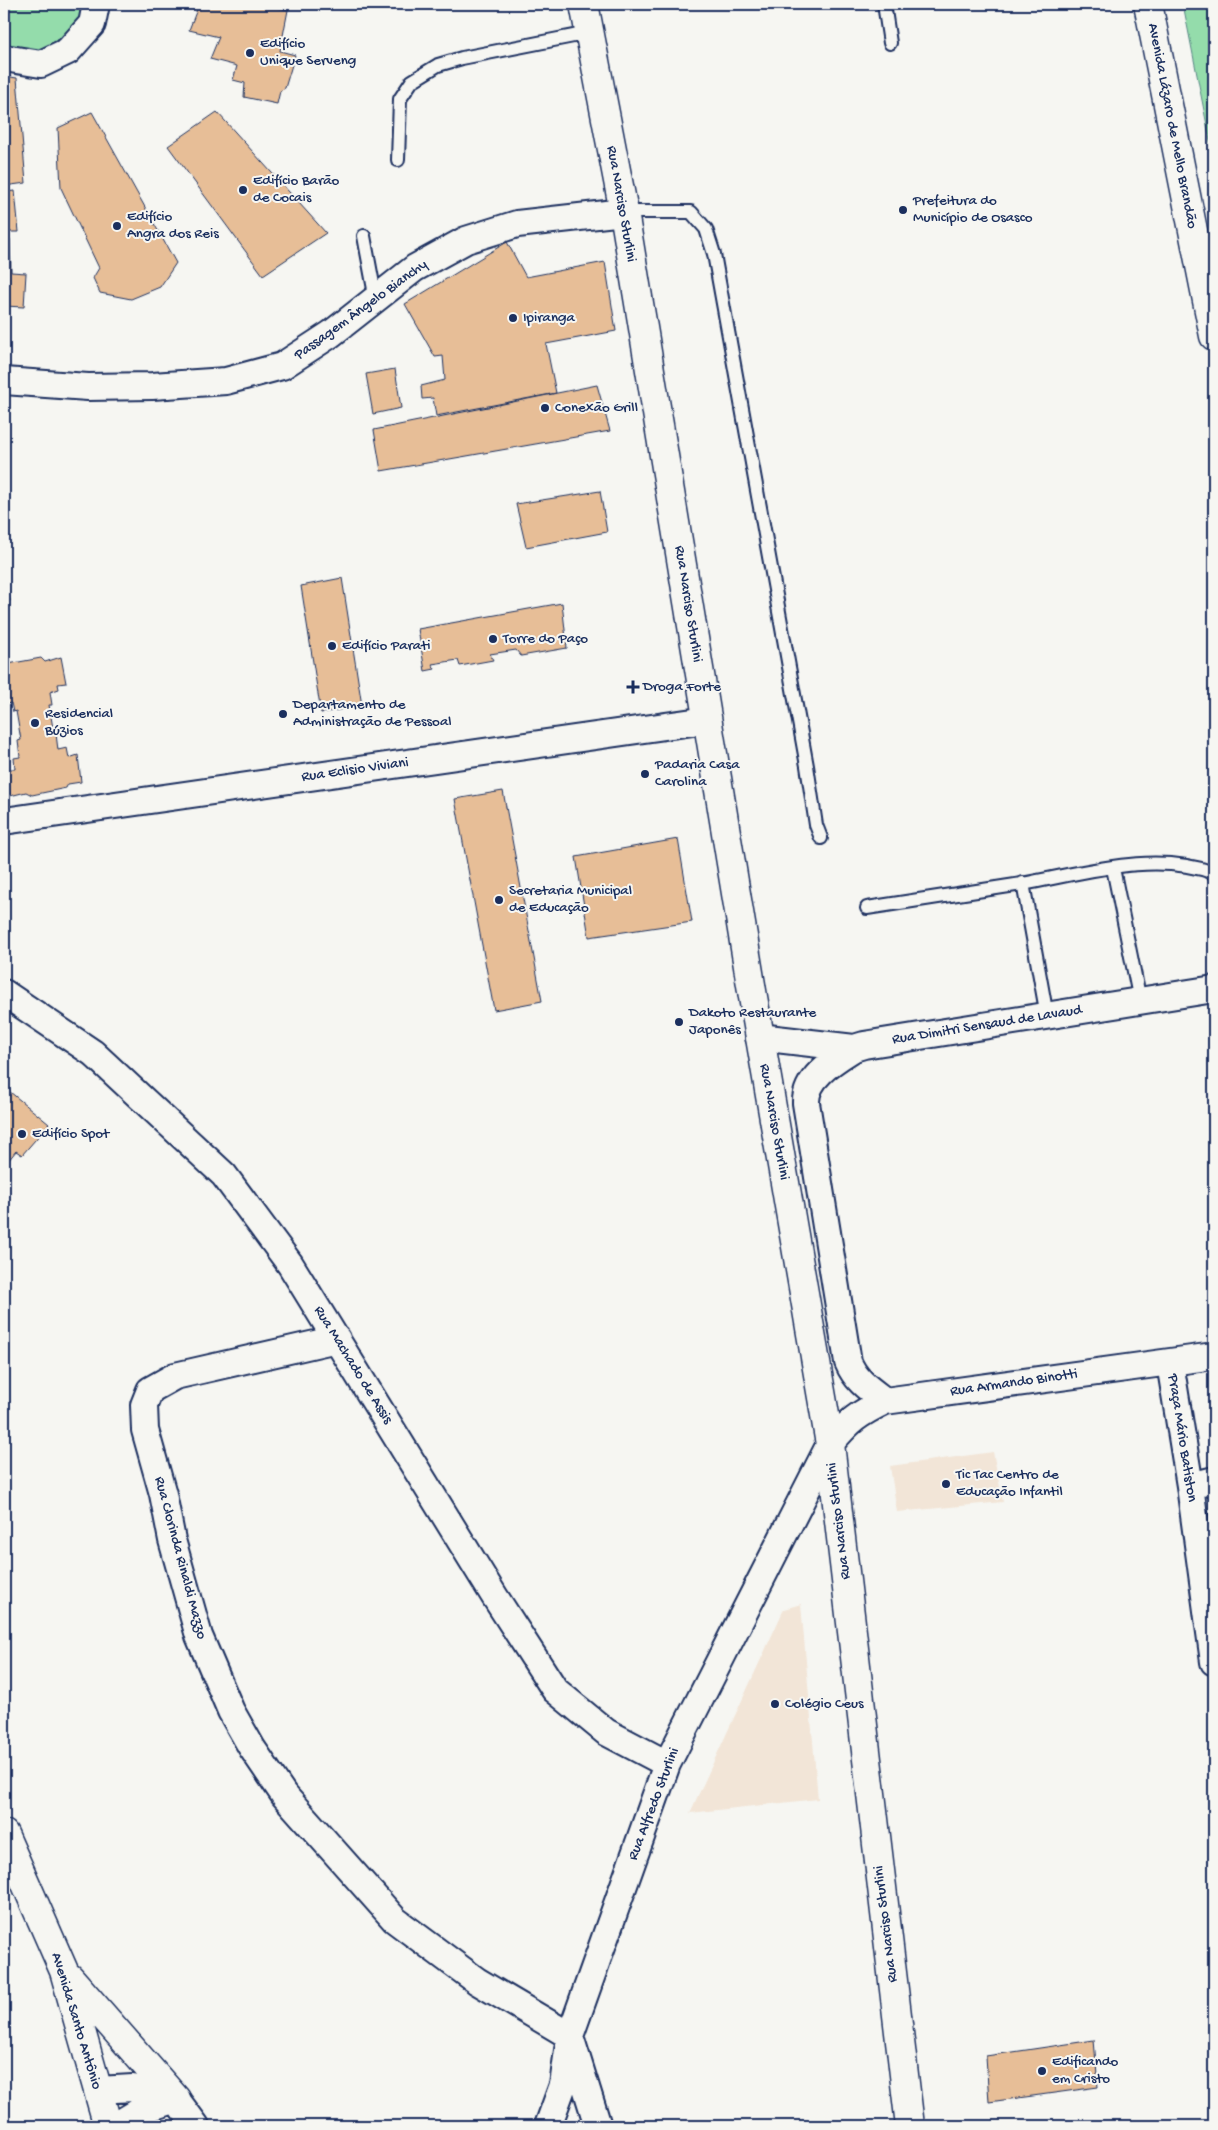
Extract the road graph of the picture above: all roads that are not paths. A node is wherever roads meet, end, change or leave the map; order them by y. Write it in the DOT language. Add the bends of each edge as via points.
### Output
graph roads {
  1 [pos="96,4"];
  2 [pos="584,4"];
  3 [pos="884,4"];
  4 [pos="1148,4"];
  5 [pos="589,33"];
  6 [pos="890,43"];
  7 [pos="4,58"];
  8 [pos="398,160"];
  9 [pos="624,212"];
  10 [pos="364,236"];
  11 [pos="376,300"];
  12 [pos="1214,336"];
  13 [pos="4,381"];
  14 [pos="707,720"];
  15 [pos="4,821"];
  16 [pos="821,838"];
  17 [pos="1112,868"];
  18 [pos="1214,873"];
  19 [pos="1023,883"];
  20 [pos="867,908"];
  21 [pos="1214,990"];
  22 [pos="4,993"];
  23 [pos="1140,1001"];
  24 [pos="1047,1016"];
  25 [pos="760,1037"];
  26 [pos="854,1048"];
  27 [pos="337,1339"];
  28 [pos="1214,1358"];
  29 [pos="1170,1363"];
  30 [pos="885,1401"];
  31 [pos="830,1444"];
  32 [pos="1202,1483"];
  33 [pos="1214,1662"];
  34 [pos="666,1764"];
  35 [pos="4,1834"];
  36 [pos="64,1971"];
  37 [pos="570,2036"];
  38 [pos="98,2090"];
  39 [pos="176,2099"];
  40 [pos="108,2126"];
  41 [pos="115,2126"];
  42 [pos="196,2126"];
  43 [pos="548,2126"];
  44 [pos="598,2126"];
  45 [pos="910,2126"];
  1 -- 7 [label="street" via="92,24 68,52 41,64"];
  2 -- 5 [label="main road, Rua Narciso Sturlini"];
  3 -- 6 [label="lane"];
  4 -- 12 [label="main road, Avenida Lázaro de Mello Brandão"];
  5 -- 8 [label="lane" via="462,58 438,65 412,81 400,99"];
  5 -- 9 [label="main road, Rua Narciso Sturlini"];
  9 -- 11 [label="street, Passagem Ângelo Bianchy" via="517,224 466,240 415,268"];
  9 -- 14 [label="main road, Rua Narciso Sturlini"];
  9 -- 16 [label="lane" via="691,212 706,229 714,254 816,825"];
  10 -- 11 [label="lane"];
  11 -- 13 [label="street, Passagem Ângelo Bianchy" via="282,366 226,381 152,386"];
  14 -- 15 [label="street, Rua Eclisio Viviani"];
  14 -- 25 [label="main road, Rua Narciso Sturlini"];
  17 -- 18 [label="lane" via="1167,863"];
  17 -- 19 [label="lane"];
  17 -- 23 [label="lane"];
  19 -- 20 [label="lane"];
  19 -- 24 [label="lane"];
  21 -- 23 [label="street, Rua Dimitri Sensaud de Lavaud"];
  22 -- 27 [label="street, Rua Machado de Assis" via="93,1053 224,1175 290,1264"];
  23 -- 24 [label="street, Rua Dimitri Sensaud de Lavaud"];
  24 -- 26 [label="street, Rua Dimitri Sensaud de Lavaud"];
  25 -- 26 [label="street, Rua Dimitri Sensaud de Lavaud"];
  25 -- 31 [label="main road, Rua Narciso Sturlini"];
  26 -- 30 [label="street" via="831,1062 818,1076 806,1103 848,1362 863,1386"];
  27 -- 34 [label="street, Rua Machado de Assis" via="555,1690 606,1732"];
  27 -- 37 [label="street, Rua Clorinda Rinaldi Mazzo" via="175,1376 150,1390 144,1405 145,1430 199,1636 231,1711 284,1795 388,1913 477,1981"];
  28 -- 29 [label="street, Rua Armando Binotti"];
  29 -- 30 [label="street, Rua Armando Binotti"];
  29 -- 32 [label="street, Praça Mário Batiston"];
  30 -- 31 [label="street, Rua Armando Binotti" via="850,1421"];
  31 -- 34 [label="street, Rua Alfredo Sturlini"];
  31 -- 45 [label="main road, Rua Narciso Sturlini"];
  32 -- 33 [label="street, Praça Mário Batiston"];
  34 -- 37 [label="street, Rua Alfredo Sturlini"];
  35 -- 36 [label="main road, Avenida Santo Antônio"];
  36 -- 38 [label="main road, Avenida Santo Antônio"];
  36 -- 39 [label="main road"];
  37 -- 43 [label="street, Rua Alfredo Sturlini" via="563,2085"];
  37 -- 44 [label="street"];
  38 -- 39 [label="street" via="132,2088"];
  38 -- 40 [label="main road, Avenida Santo Antônio"];
  39 -- 41 [label="street" via="140,2111"];
  39 -- 42 [label="street"];
}
